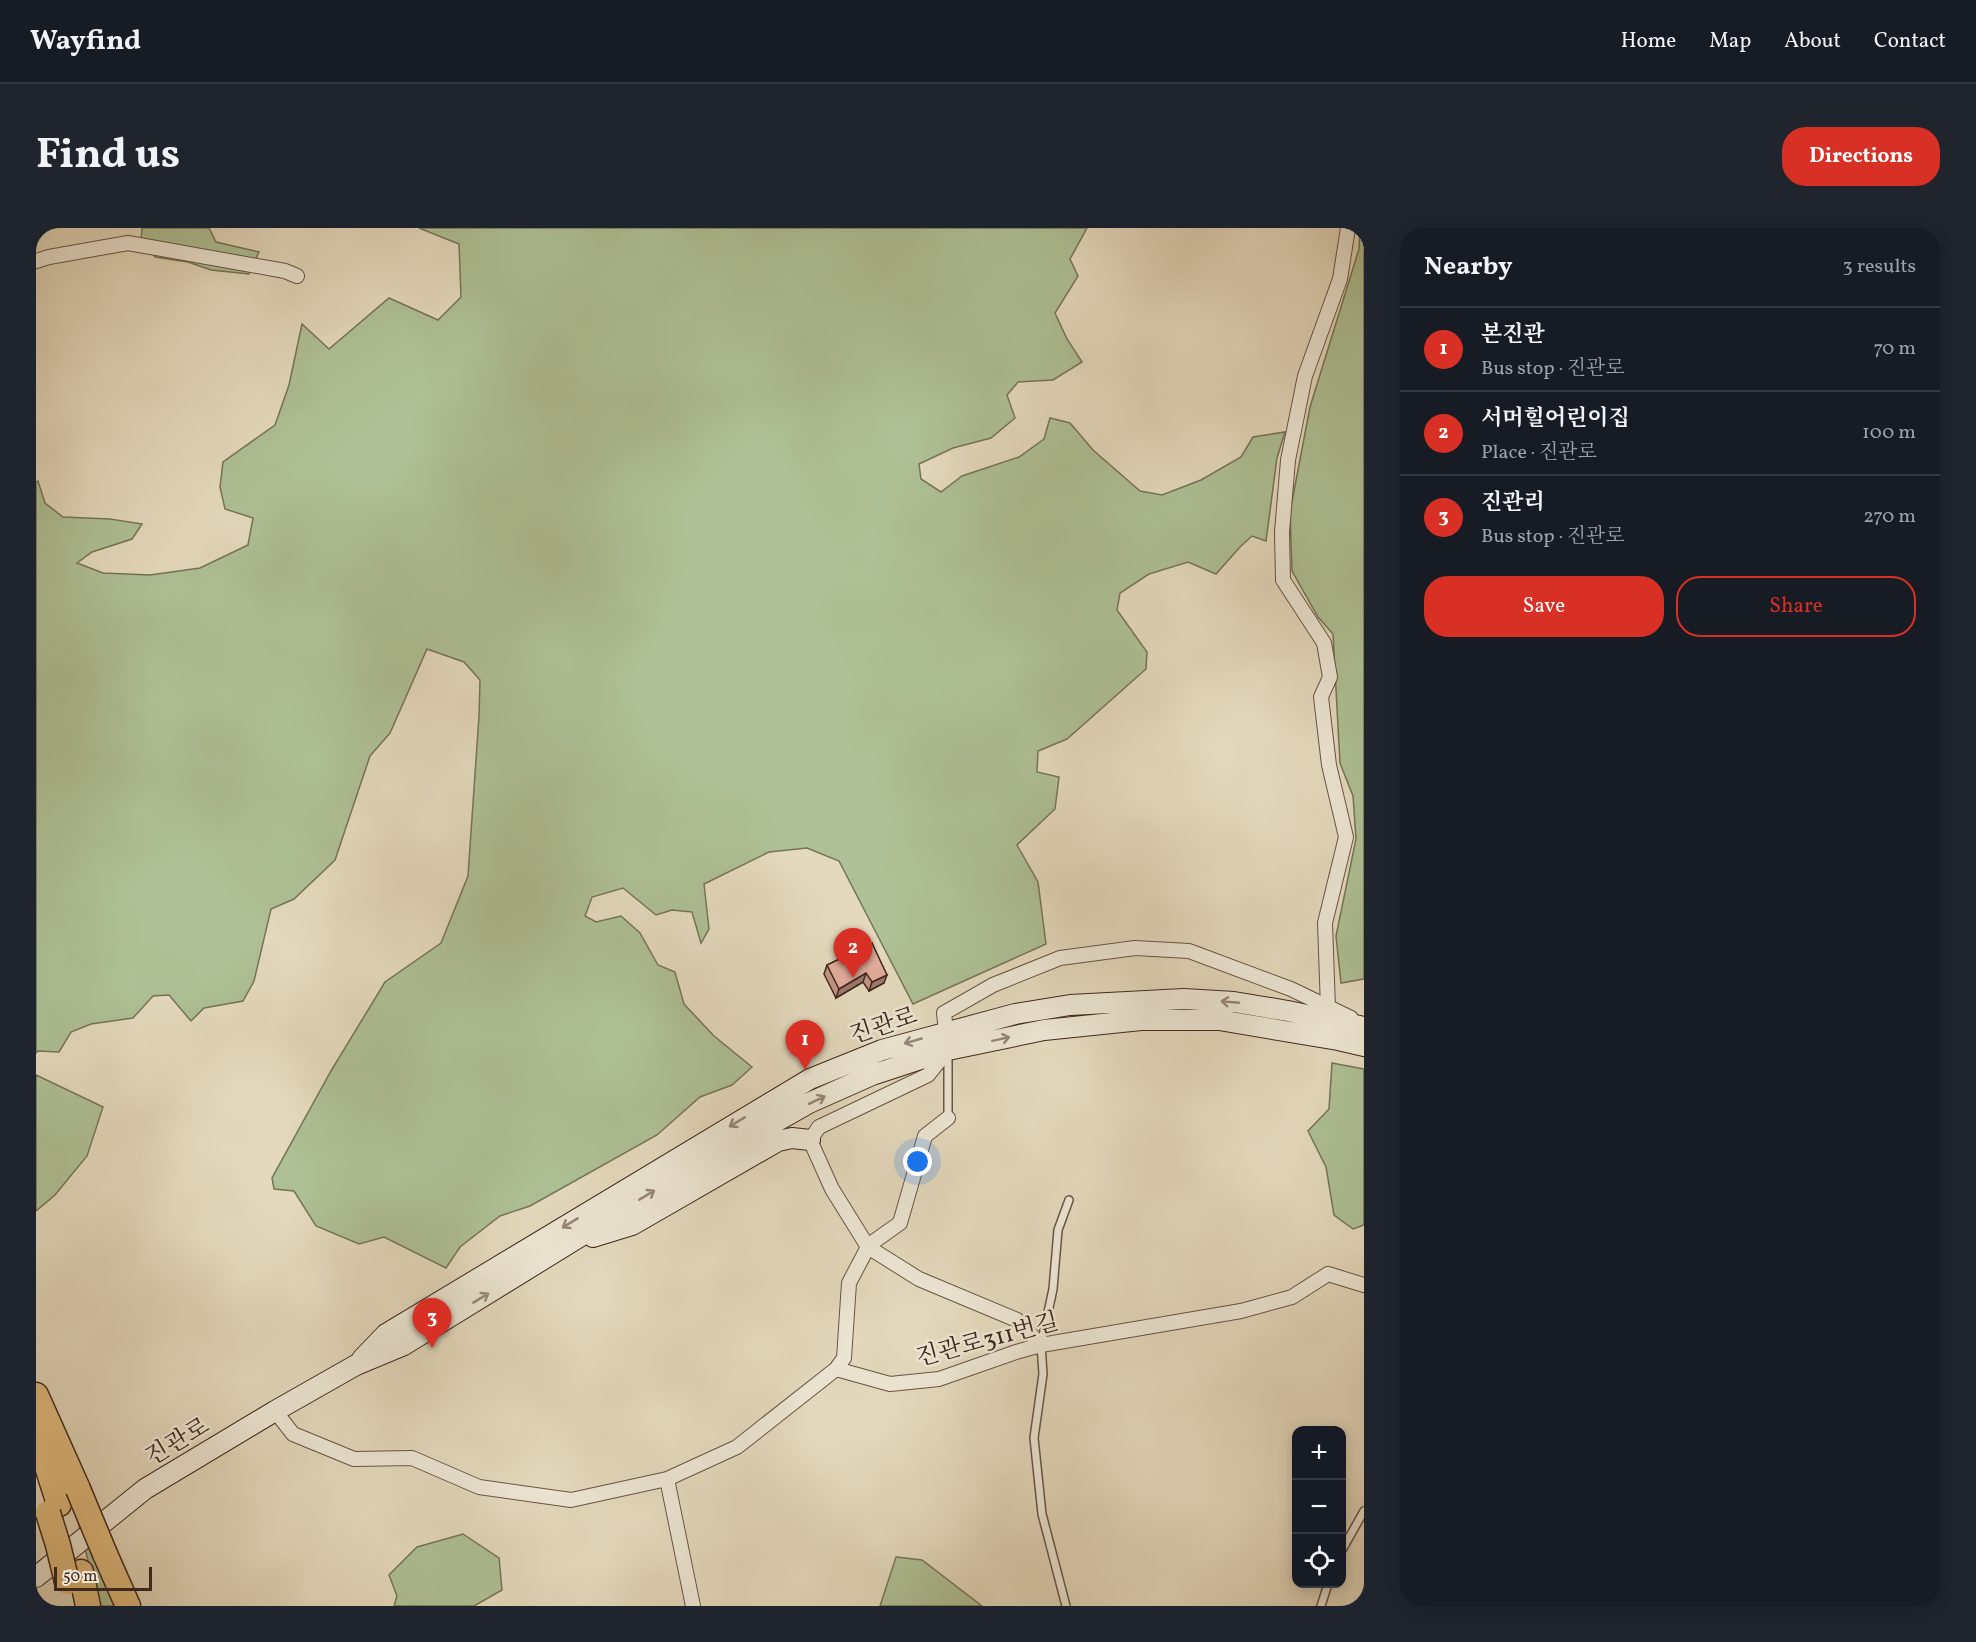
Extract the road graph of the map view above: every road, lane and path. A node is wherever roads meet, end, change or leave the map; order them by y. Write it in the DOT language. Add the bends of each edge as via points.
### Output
graph roads {
  1 [pos="1348,228"];
  2 [pos="36,261"];
  3 [pos="297,276"];
  4 [pos="1328,1008"];
  5 [pos="1364,1025"];
  6 [pos="947,1041"];
  7 [pos="1364,1046"];
  8 [pos="948,1118"];
  9 [pos="810,1140"];
  10 [pos="1069,1200"];
  11 [pos="568,1244"];
  12 [pos="868,1247"];
  13 [pos="1364,1286"];
  14 [pos="1041,1345"];
  15 [pos="356,1365"];
  16 [pos="836,1369"];
  17 [pos="36,1395"];
  18 [pos="275,1411"];
  19 [pos="36,1432"];
  20 [pos="36,1473"];
  21 [pos="667,1479"];
  22 [pos="54,1509"];
  23 [pos="1364,1510"];
  24 [pos="1346,1541"];
  25 [pos="36,1576"];
  26 [pos="74,1577"];
  27 [pos="1327,1588"];
  28 [pos="72,1606"];
  29 [pos="88,1606"];
  30 [pos="128,1606"];
  31 [pos="693,1606"];
  32 [pos="1066,1606"];
  33 [pos="1321,1606"];
  1 -- 4 [label="street" via="1340,279 1305,376 1288,460 1282,532 1284,580 1324,643 1330,677 1321,697 1329,765 1347,837 1325,923"];
  2 -- 3 [label="street" via="129,243"];
  4 -- 5 [label="street"];
  4 -- 6 [label="street" via="1291,989 1189,951 1135,948 1060,958 993,985 944,1012"];
  5 -- 6 [label="main road, 진관로, one-way" via="1245,1004 1184,999 1070,1005 1015,1014"];
  6 -- 7 [label="main road, 진관로, one-way" via="1140,1020 1219,1020"];
  6 -- 8 [label="lane"];
  6 -- 9 [label="street" via="928,1075 819,1127"];
  11 -- 6 [label="main road, 진관로, one-way" via="809,1103"];
  6 -- 15 [label="main road, 진관로, one-way" via="882,1050 810,1079 386,1334"];
  8 -- 12 [label="street" via="925,1136 900,1223"];
  9 -- 11 [label="main road" via="778,1141 632,1225"];
  9 -- 12 [label="street" via="831,1190"];
  10 -- 14 [label="lane" via="1058,1230 1053,1289"];
  15 -- 11 [label="main road, 진관로, one-way" via="404,1345"];
  12 -- 14 [label="street" via="919,1279 1017,1320"];
  12 -- 16 [label="street" via="849,1283 844,1358"];
  13 -- 14 [label="street, 진관로311번길" via="1328,1274 1292,1297 1241,1311"];
  14 -- 16 [label="street, 진관로311번길" via="939,1379 890,1384"];
  14 -- 32 [label="lane" via="1043,1374 1034,1438 1042,1514"];
  15 -- 18 [label="main road, 진관로"];
  16 -- 21 [label="street" via="737,1447"];
  17 -- 30 [label="highway, bridge"];
  18 -- 21 [label="street" via="293,1434 354,1459 412,1458 479,1487 571,1500"];
  18 -- 25 [label="main road, 진관로" via="145,1489"];
  19 -- 22 [label="highway"];
  20 -- 22 [label="highway"];
  21 -- 31 [label="street"];
  22 -- 26 [label="highway, bridge"];
  23 -- 24 [label="lane"];
  26 -- 28 [label="highway"];
  26 -- 29 [label="highway"];
  27 -- 33 [label="lane"];
}
